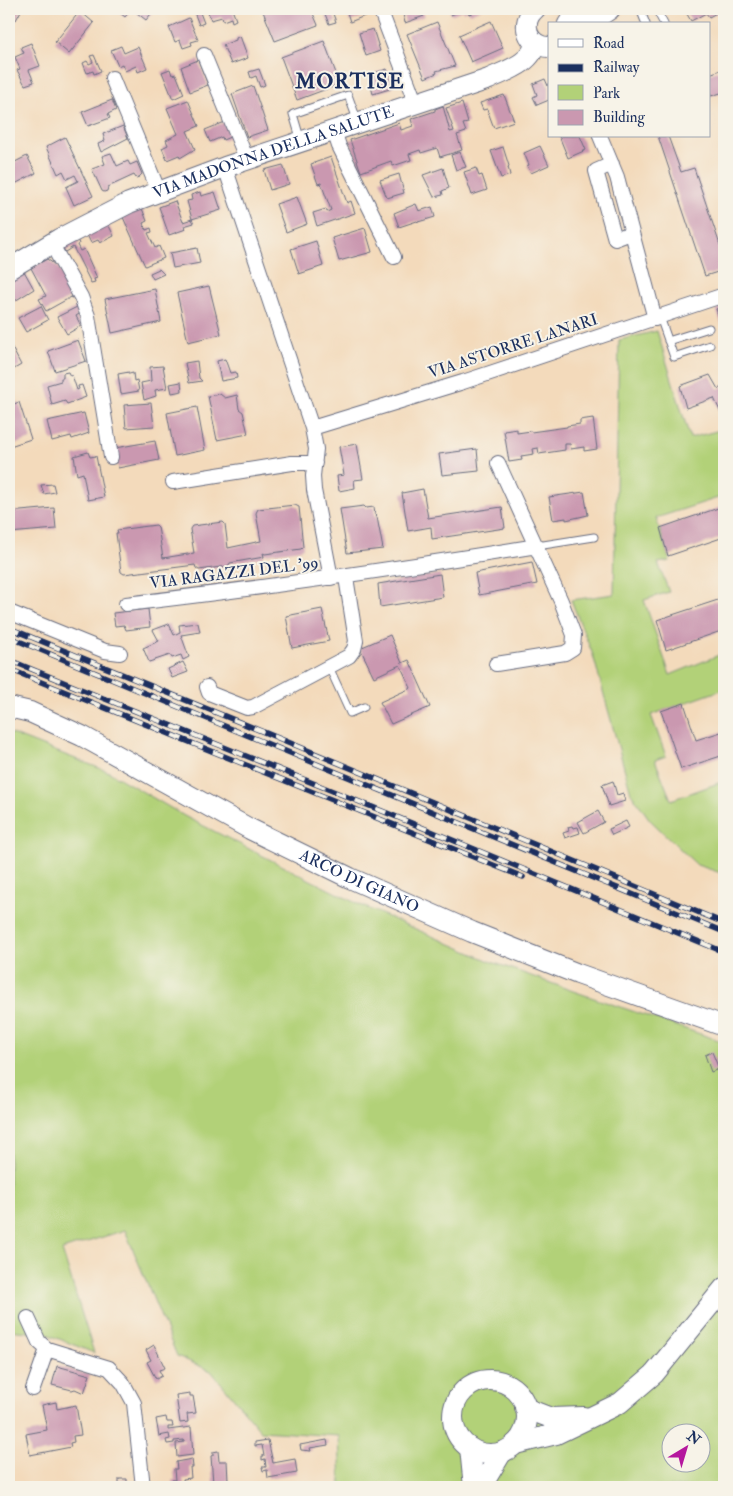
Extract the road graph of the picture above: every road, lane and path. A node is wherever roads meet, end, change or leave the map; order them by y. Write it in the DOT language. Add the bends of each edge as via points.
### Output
graph roads {
  1 [pos="380,9"];
  2 [pos="559,9"];
  3 [pos="610,9"];
  4 [pos="640,9"];
  5 [pos="656,9"];
  6 [pos="531,22"];
  7 [pos="568,22"];
  8 [pos="581,22"];
  9 [pos="645,22"];
  10 [pos="663,22"];
  11 [pos="204,55"];
  12 [pos="112,78"];
  13 [pos="416,104"];
  14 [pos="359,124"];
  15 [pos="334,131"];
  16 [pos="601,138"];
  17 [pos="301,141"];
  18 [pos="247,160"];
  19 [pos="225,167"];
  20 [pos="159,192"];
  21 [pos="52,243"];
  22 [pos="394,257"];
  23 [pos="9,269"];
  24 [pos="724,295"];
  25 [pos="657,318"];
  26 [pos="710,328"];
  27 [pos="668,341"];
  28 [pos="710,345"];
  29 [pos="312,428"];
  30 [pos="111,457"];
  31 [pos="315,463"];
  32 [pos="498,463"];
  33 [pos="173,482"];
  34 [pos="594,537"];
  35 [pos="537,546"];
  36 [pos="346,577"];
  37 [pos="331,578"];
  38 [pos="126,604"];
  39 [pos="9,612"];
  40 [pos="120,653"];
  41 [pos="496,664"];
  42 [pos="329,667"];
  43 [pos="207,687"];
  44 [pos="9,707"];
  45 [pos="364,707"];
  46 [pos="724,1026"];
  47 [pos="724,1288"];
  48 [pos="28,1318"];
  49 [pos="47,1349"];
  50 [pos="33,1389"];
  51 [pos="525,1408"];
  52 [pos="589,1417"];
  53 [pos="470,1448"];
  54 [pos="508,1448"];
  55 [pos="143,1487"];
  56 [pos="474,1487"];
  57 [pos="482,1487"];
  1 -- 13 [label="street"];
  2 -- 7 [label="street"];
  3 -- 8 [label="street" via="594,20"];
  4 -- 9 [label="lane"];
  5 -- 10 [label="lane"];
  6 -- 13 [label="street, VIA MADONNA DELLA SALUTE" via="534,51 516,66 490,79"];
  11 -- 18 [label="street"];
  12 -- 20 [label="street"];
  13 -- 14 [label="street, VIA MADONNA DELLA SALUTE"];
  14 -- 15 [label="street, VIA MADONNA DELLA SALUTE"];
  14 -- 17 [label="lane" via="348,95 293,114"];
  15 -- 17 [label="street, VIA MADONNA DELLA SALUTE"];
  15 -- 22 [label="street"];
  16 -- 25 [label="street" via="612,164"];
  17 -- 18 [label="street, VIA MADONNA DELLA SALUTE"];
  18 -- 19 [label="street, VIA MADONNA DELLA SALUTE"];
  19 -- 20 [label="street, VIA MADONNA DELLA SALUTE"];
  19 -- 29 [label="street"];
  20 -- 21 [label="street, VIA MADONNA DELLA SALUTE"];
  21 -- 23 [label="street, VIA MADONNA DELLA SALUTE"];
  21 -- 30 [label="street" via="88,316"];
  24 -- 25 [label="street, VIA ASTORRE LANARI"];
  25 -- 27 [label="lane"];
  25 -- 29 [label="street, VIA ASTORRE LANARI"];
  26 -- 27 [label="lane"];
  27 -- 28 [label="lane" via="674,357"];
  29 -- 31 [label="street"];
  31 -- 33 [label="street" via="292,463"];
  31 -- 37 [label="street" via="314,490"];
  32 -- 35 [label="street"];
  34 -- 35 [label="lane, VIA RAGAZZI DEL '99"];
  35 -- 36 [label="street, VIA RAGAZZI DEL '99"];
  35 -- 41 [label="street" via="574,635 573,648 565,653"];
  36 -- 37 [label="street, VIA RAGAZZI DEL '99"];
  36 -- 42 [label="street" via="356,641 349,656"];
  37 -- 38 [label="street, VIA RAGAZZI DEL '99"];
  39 -- 40 [label="street" via="106,651"];
  42 -- 43 [label="street" via="254,707 247,708 210,693"];
  42 -- 45 [label="lane" via="350,713"];
  44 -- 46 [label="street, ARCO DI GIANO" via="30,712 82,736 250,829 350,878 578,974"];
  47 -- 52 [label="street" via="654,1374 620,1403"];
  48 -- 49 [label="street" via="39,1342"];
  49 -- 50 [label="street"];
  49 -- 55 [label="street" via="109,1368 123,1384 134,1403"];
  51 -- 52 [label="street" via="551,1418"];
  51 -- 53 [label="street" via="518,1394 502,1382 489,1380 469,1387 458,1399 453,1414 455,1430"];
  51 -- 54 [label="street" via="524,1431"];
  52 -- 54 [label="street" via="556,1434"];
  53 -- 54 [label="street" via="482,1454"];
  53 -- 56 [label="street"];
  54 -- 57 [label="street"];
}
